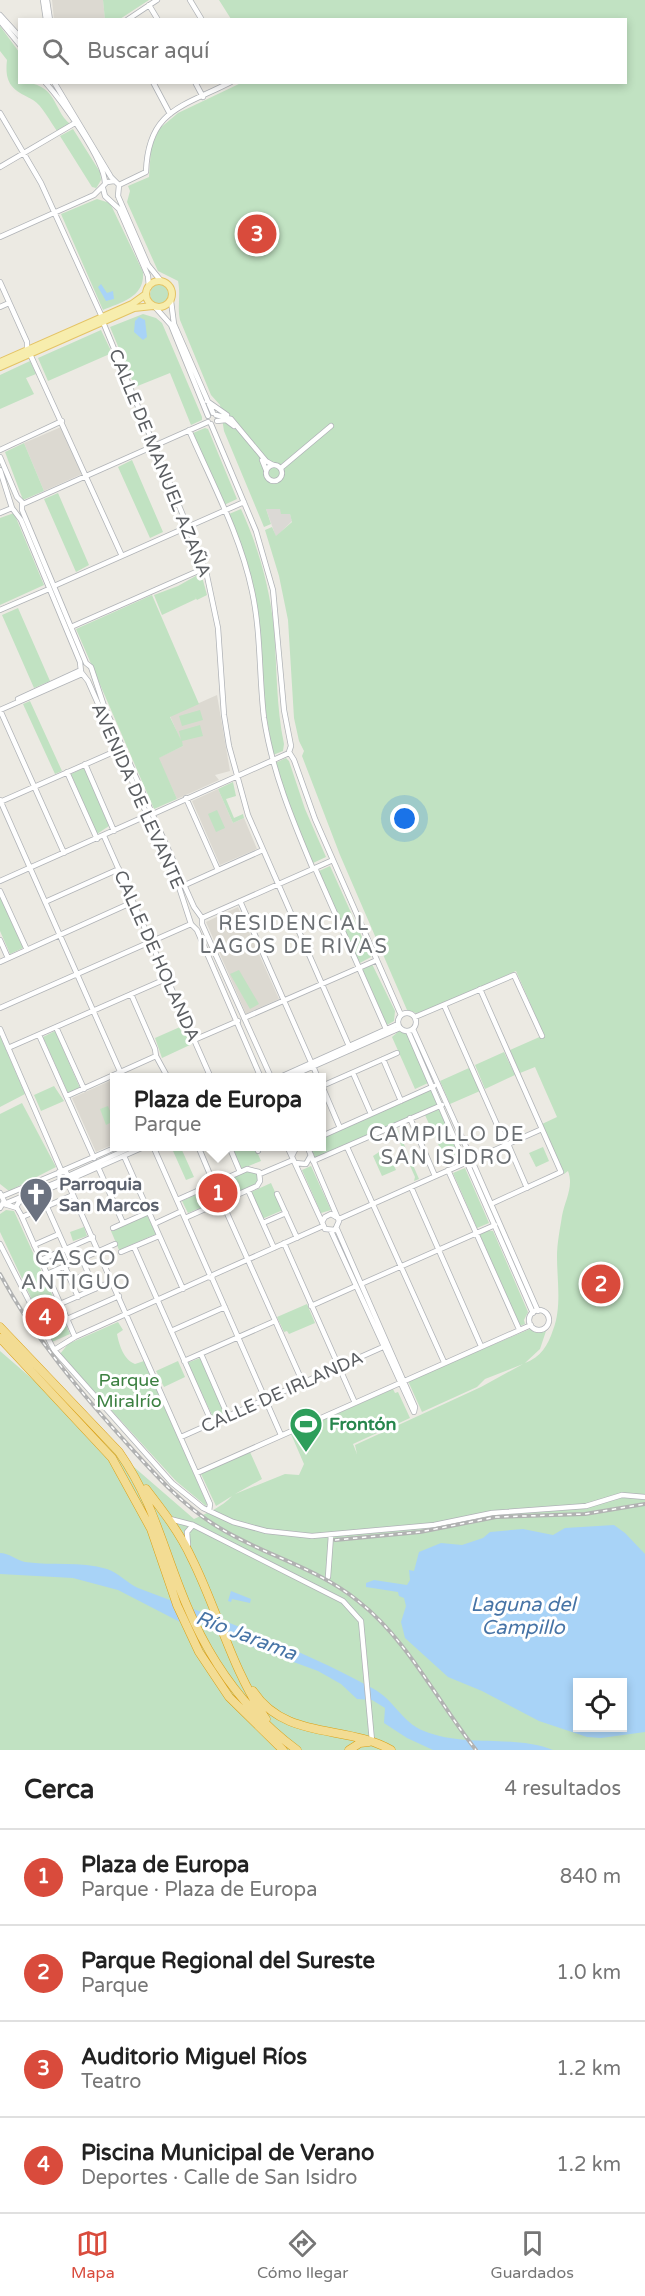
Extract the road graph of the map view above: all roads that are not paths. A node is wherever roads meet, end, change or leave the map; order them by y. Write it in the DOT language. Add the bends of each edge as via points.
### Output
graph roads {
  1 [pos="45,0"];
  2 [pos="158,0"];
  3 [pos="190,0"];
  4 [pos="149,5"];
  5 [pos="0,15"];
  6 [pos="48,18"];
  7 [pos="130,18"];
  8 [pos="157,18"];
  9 [pos="201,18"];
  10 [pos="0,21"];
  11 [pos="18,35"];
  12 [pos="18,43"];
  13 [pos="46,84"];
  14 [pos="55,84"];
  15 [pos="154,84"];
  16 [pos="196,84"];
  17 [pos="227,84"];
  18 [pos="203,97"];
  19 [pos="0,113"];
  20 [pos="170,114"];
  21 [pos="75,123"];
  22 [pos="24,153"];
  23 [pos="0,167"];
  24 [pos="114,181"];
  25 [pos="119,184"];
  26 [pos="104,185"];
  27 [pos="94,195"];
  28 [pos="118,196"];
  29 [pos="108,197"];
  30 [pos="55,212"];
  31 [pos="0,237"];
  32 [pos="160,281"];
  33 [pos="0,282"];
  34 [pos="148,290"];
  35 [pos="171,301"];
  36 [pos="9,303"];
  37 [pos="154,306"];
  38 [pos="0,307"];
  39 [pos="102,320"];
  40 [pos="29,352"];
  41 [pos="0,364"];
  42 [pos="206,399"];
  43 [pos="229,417"];
  44 [pos="211,418"];
  45 [pos="62,421"];
  46 [pos="331,426"];
  47 [pos="189,430"];
  48 [pos="153,446"];
  49 [pos="0,450"];
  50 [pos="0,457"];
  51 [pos="273,465"];
  52 [pos="281,468"];
  53 [pos="0,470"];
  54 [pos="266,470"];
  55 [pos="86,475"];
  56 [pos="244,502"];
  57 [pos="17,505"];
  58 [pos="225,510"];
  59 [pos="0,513"];
  60 [pos="189,526"];
  61 [pos="122,556"];
  62 [pos="205,568"];
  63 [pos="52,587"];
  64 [pos="0,610"];
  65 [pos="71,627"];
  66 [pos="88,664"];
  67 [pos="82,671"];
  68 [pos="91,672"];
  69 [pos="0,709"];
  70 [pos="118,750"];
  71 [pos="289,753"];
  72 [pos="272,761"];
  73 [pos="85,764"];
  74 [pos="67,772"];
  75 [pos="236,777"];
  76 [pos="35,787"];
  77 [pos="186,798"];
  78 [pos="0,801"];
  79 [pos="153,814"];
  80 [pos="147,816"];
  81 [pos="114,831"];
  82 [pos="104,836"];
  83 [pos="97,839"];
  84 [pos="263,850"];
  85 [pos="64,853"];
  86 [pos="333,860"];
  87 [pos="30,868"];
  88 [pos="314,868"];
  89 [pos="119,869"];
  90 [pos="218,870"];
  91 [pos="0,881"];
  92 [pos="185,885"];
  93 [pos="278,885"];
  94 [pos="0,891"];
  95 [pos="240,901"];
  96 [pos="45,902"];
  97 [pos="134,902"];
  98 [pos="200,916"];
  99 [pos="193,923"];
  100 [pos="202,924"];
  101 [pos="60,935"];
  102 [pos="0,940"];
  103 [pos="150,941"];
  104 [pos="27,950"];
  105 [pos="8,958"];
  106 [pos="377,960"];
  107 [pos="0,962"];
  108 [pos="359,967"];
  109 [pos="77,974"];
  110 [pos="168,978"];
  111 [pos="321,985"];
  112 [pos="480,989"];
  113 [pos="131,994"];
  114 [pos="284,1001"];
  115 [pos="444,1005"];
  116 [pos="0,1008"];
  117 [pos="93,1011"];
  118 [pos="400,1015"];
  119 [pos="415,1017"];
  120 [pos="244,1018"];
  121 [pos="238,1021"];
  122 [pos="399,1026"];
  123 [pos="56,1027"];
  124 [pos="0,1029"];
  125 [pos="386,1029"];
  126 [pos="411,1030"];
  127 [pos="39,1035"];
  128 [pos="542,1036"];
  129 [pos="194,1040"];
  130 [pos="349,1046"];
  131 [pos="9,1048"];
  132 [pos="397,1053"];
  133 [pos="156,1056"];
  134 [pos="383,1059"];
  135 [pos="312,1064"];
  136 [pos="353,1072"];
  137 [pos="121,1073"];
  138 [pos="126,1073"];
  139 [pos="166,1073"];
  140 [pos="209,1073"];
  141 [pos="260,1073"];
  142 [pos="272,1073"];
  143 [pos="286,1073"];
  144 [pos="295,1073"];
  145 [pos="316,1073"];
  146 [pos="110,1079"];
  147 [pos="326,1084"];
  148 [pos="434,1086"];
  149 [pos="84,1089"];
  150 [pos="326,1095"];
  151 [pos="68,1096"];
  152 [pos="401,1101"];
  153 [pos="442,1105"];
  154 [pos="371,1114"];
  155 [pos="410,1118"];
  156 [pos="340,1128"];
  157 [pos="542,1129"];
  158 [pos="326,1134"];
  159 [pos="507,1144"];
  160 [pos="347,1147"];
  161 [pos="110,1150"];
  162 [pos="122,1151"];
  163 [pos="135,1151"];
  164 [pos="155,1151"];
  165 [pos="200,1151"];
  166 [pos="231,1151"];
  167 [pos="289,1151"];
  168 [pos="295,1151"];
  169 [pos="308,1151"];
  170 [pos="124,1156"];
  171 [pos="94,1158"];
  172 [pos="312,1158"];
  173 [pos="293,1159"];
  174 [pos="469,1161"];
  175 [pos="98,1167"];
  176 [pos="448,1170"];
  177 [pos="240,1172"];
  178 [pos="260,1174"];
  179 [pos="64,1175"];
  180 [pos="435,1176"];
  181 [pos="214,1184"];
  182 [pos="411,1187"];
  183 [pos="527,1188"];
  184 [pos="248,1190"];
  185 [pos="277,1194"];
  186 [pos="2,1195"];
  187 [pos="73,1195"];
  188 [pos="177,1200"];
  189 [pos="222,1202"];
  190 [pos="373,1204"];
  191 [pos="491,1204"];
  192 [pos="3,1205"];
  193 [pos="16,1207"];
  194 [pos="47,1207"];
  195 [pos="182,1211"];
  196 [pos="149,1212"];
  197 [pos="286,1213"];
  198 [pos="22,1217"];
  199 [pos="185,1218"];
  200 [pos="338,1218"];
  201 [pos="123,1223"];
  202 [pos="263,1223"];
  203 [pos="154,1224"];
  204 [pos="323,1224"];
  205 [pos="495,1225"];
  206 [pos="113,1228"];
  207 [pos="334,1230"];
  208 [pos="476,1233"];
  209 [pos="59,1234"];
  210 [pos="159,1236"];
  211 [pos="93,1237"];
  212 [pos="297,1238"];
  213 [pos="284,1243"];
  214 [pos="0,1244"];
  215 [pos="116,1244"];
  216 [pos="34,1245"];
  217 [pos="134,1247"];
  218 [pos="274,1248"];
  219 [pos="66,1249"];
  220 [pos="439,1250"];
  221 [pos="99,1251"];
  222 [pos="122,1252"];
  223 [pos="81,1259"];
  224 [pos="248,1259"];
  225 [pos="41,1260"];
  226 [pos="72,1263"];
  227 [pos="401,1266"];
  228 [pos="65,1267"];
  229 [pos="88,1273"];
  230 [pos="47,1274"];
  231 [pos="210,1276"];
  232 [pos="71,1281"];
  233 [pos="113,1281"];
  234 [pos="358,1285"];
  235 [pos="183,1288"];
  236 [pos="95,1289"];
  237 [pos="119,1296"];
  238 [pos="78,1297"];
  239 [pos="157,1300"];
  240 [pos="60,1304"];
  241 [pos="311,1306"];
  242 [pos="225,1307"];
  243 [pos="536,1312"];
  244 [pos="126,1314"];
  245 [pos="67,1319"];
  246 [pos="275,1321"];
  247 [pos="0,1325"];
  248 [pos="531,1325"];
  249 [pos="519,1329"];
  250 [pos="171,1331"];
  251 [pos="3,1336"];
  252 [pos="75,1337"];
  253 [pos="238,1338"];
  254 [pos="0,1345"];
  255 [pos="481,1346"];
  256 [pos="383,1347"];
  257 [pos="54,1350"];
  258 [pos="201,1354"];
  259 [pos="184,1361"];
  260 [pos="444,1362"];
  261 [pos="339,1366"];
  262 [pos="401,1381"];
  263 [pos="303,1383"];
  264 [pos="47,1389"];
  265 [pos="266,1400"];
  266 [pos="355,1403"];
  267 [pos="228,1416"];
  268 [pos="212,1423"];
  269 [pos="281,1435"];
  270 [pos="181,1437"];
  271 [pos="132,1471"];
  272 [pos="197,1473"];
  273 [pos="645,1497"];
  274 [pos="209,1511"];
  275 [pos="170,1520"];
  276 [pos="193,1525"];
  277 [pos="331,1535"];
  278 [pos="192,1559"];
  279 [pos="328,1577"];
  280 [pos="325,1584"];
  281 [pos="327,1592"];
  282 [pos="239,1670"];
  283 [pos="229,1697"];
  284 [pos="372,1739"];
  285 [pos="388,1748"];
  286 [pos="278,1750"];
  287 [pos="283,1750"];
  288 [pos="297,1750"];
  289 [pos="302,1750"];
  290 [pos="349,1750"];
  1 -- 6 [label="street"];
  2 -- 4 [label="street"];
  3 -- 9 [label="street"];
  4 -- 7 [label="street"];
  4 -- 8 [label="street"];
  5 -- 11 [label="street"];
  10 -- 12 [label="street"];
  13 -- 21 [label="street"];
  14 -- 24 [label="street"];
  15 -- 20 [label="street"];
  16 -- 18 [label="street"];
  17 -- 18 [label="street"];
  18 -- 20 [label="street"];
  19 -- 22 [label="street, CALLE DE MANUEL AZAÑA"];
  20 -- 25 [label="street" via="147,145 146,172"];
  21 -- 22 [label="street"];
  21 -- 26 [label="street" via="102,166"];
  22 -- 23 [label="street"];
  22 -- 30 [label="street, CALLE DE MANUEL AZAÑA"];
  24 -- 25 [label="street"];
  24 -- 26 [label="street"];
  25 -- 28 [label="street"];
  26 -- 27 [label="street"];
  26 -- 29 [label="street"];
  27 -- 29 [label="street"];
  27 -- 30 [label="street"];
  28 -- 29 [label="street"];
  28 -- 32 [label="street" via="148,265"];
  29 -- 34 [label="street" via="116,204 148,276"];
  30 -- 31 [label="street"];
  30 -- 39 [label="street, CALLE DE MANUEL AZAÑA"];
  32 -- 34 [label="main road"];
  32 -- 35 [label="main road" via="170,287"];
  33 -- 36 [label="street"];
  34 -- 37 [label="main road" via="147,300"];
  34 -- 39 [label="main road" via="134,303"];
  35 -- 37 [label="main road" via="164,307"];
  35 -- 42 [label="street" via="174,324"];
  36 -- 38 [label="street"];
  36 -- 40 [label="street"];
  37 -- 39 [label="main road" via="134,308"];
  37 -- 44 [label="street" via="171,326"];
  39 -- 40 [label="main road"];
  39 -- 48 [label="street, CALLE DE MANUEL AZAÑA"];
  40 -- 41 [label="main road"];
  40 -- 45 [label="street"];
  42 -- 43 [label="street"];
  42 -- 44 [label="street"];
  43 -- 44 [label="street"];
  43 -- 51 [label="street"];
  44 -- 47 [label="street"];
  44 -- 54 [label="street" via="232,424"];
  44 -- 56 [label="street"];
  45 -- 49 [label="street"];
  45 -- 55 [label="street"];
  46 -- 52 [label="street"];
  47 -- 48 [label="street"];
  47 -- 58 [label="street"];
  48 -- 55 [label="street"];
  48 -- 60 [label="street, CALLE DE MANUEL AZAÑA"];
  50 -- 57 [label="street, AVENIDA DE LEVANTE"];
  51 -- 52 [label="street"];
  51 -- 54 [label="street"];
  52 -- 54 [label="street" via="282,477 275,482 267,478"];
  53 -- 57 [label="street, AVENIDA DE LEVANTE"];
  55 -- 57 [label="street"];
  55 -- 61 [label="street"];
  56 -- 58 [label="street"];
  56 -- 71 [label="street" via="273,590"];
  57 -- 59 [label="street"];
  57 -- 63 [label="street, AVENIDA DE LEVANTE"];
  58 -- 60 [label="street"];
  58 -- 72 [label="street" via="252,592"];
  60 -- 61 [label="street"];
  60 -- 62 [label="street, CALLE DE MANUEL AZAÑA"];
  61 -- 63 [label="street"];
  62 -- 65 [label="street"];
  62 -- 75 [label="street, CALLE DE MANUEL AZAÑA" via="218,628 224,715"];
  63 -- 64 [label="street"];
  63 -- 65 [label="street, AVENIDA DE LEVANTE"];
  63 -- 67 [label="street, AVENIDA DE LEVANTE"];
  65 -- 66 [label="street, AVENIDA DE LEVANTE"];
  66 -- 67 [label="street"];
  66 -- 68 [label="street, AVENIDA DE LEVANTE"];
  67 -- 68 [label="street"];
  67 -- 69 [label="street"];
  67 -- 70 [label="street, AVENIDA DE LEVANTE"];
  68 -- 79 [label="street, AVENIDA DE LEVANTE"];
  69 -- 76 [label="street"];
  70 -- 73 [label="street"];
  70 -- 80 [label="street, AVENIDA DE LEVANTE"];
  71 -- 72 [label="street"];
  71 -- 86 [label="street"];
  72 -- 75 [label="street"];
  72 -- 88 [label="street"];
  73 -- 74 [label="street"];
  73 -- 81 [label="street"];
  74 -- 76 [label="street"];
  74 -- 83 [label="street"];
  75 -- 77 [label="street"];
  75 -- 84 [label="street, CALLE DE MANUEL AZAÑA"];
  76 -- 78 [label="street"];
  76 -- 85 [label="street"];
  77 -- 79 [label="street"];
  77 -- 90 [label="street"];
  78 -- 87 [label="street"];
  79 -- 92 [label="street, AVENIDA DE LEVANTE"];
  80 -- 81 [label="street"];
  80 -- 99 [label="street, AVENIDA DE LEVANTE"];
  81 -- 82 [label="street"];
  82 -- 83 [label="street"];
  82 -- 89 [label="street, CALLE DE HOLANDA"];
  83 -- 85 [label="street"];
  84 -- 90 [label="street"];
  84 -- 93 [label="street, CALLE DE MANUEL AZAÑA"];
  85 -- 87 [label="street"];
  86 -- 88 [label="street"];
  86 -- 106 [label="street"];
  87 -- 91 [label="street"];
  87 -- 96 [label="street"];
  88 -- 93 [label="street"];
  88 -- 108 [label="street"];
  89 -- 96 [label="street"];
  89 -- 97 [label="street, CALLE DE HOLANDA"];
  90 -- 92 [label="street"];
  92 -- 98 [label="street, AVENIDA DE LEVANTE"];
  93 -- 95 [label="street"];
  93 -- 111 [label="street, CALLE DE MANUEL AZAÑA"];
  94 -- 104 [label="street"];
  95 -- 98 [label="street"];
  95 -- 114 [label="street"];
  96 -- 101 [label="street"];
  97 -- 101 [label="street"];
  97 -- 103 [label="street, CALLE DE HOLANDA"];
  98 -- 99 [label="street"];
  98 -- 100 [label="street"];
  99 -- 100 [label="street"];
  99 -- 103 [label="street"];
  99 -- 121 [label="street, AVENIDA DE LEVANTE"];
  100 -- 120 [label="street"];
  101 -- 104 [label="street"];
  101 -- 109 [label="street"];
  102 -- 105 [label="street"];
  103 -- 109 [label="street"];
  103 -- 110 [label="street, CALLE DE HOLANDA"];
  104 -- 105 [label="street"];
  105 -- 107 [label="street"];
  106 -- 108 [label="street"];
  106 -- 118 [label="street"];
  108 -- 111 [label="street"];
  108 -- 125 [label="street"];
  109 -- 116 [label="street"];
  109 -- 117 [label="street"];
  110 -- 113 [label="street"];
  110 -- 129 [label="street, CALLE DE HOLANDA"];
  111 -- 114 [label="street"];
  111 -- 130 [label="street, CALLE DE MANUEL AZAÑA"];
  112 -- 115 [label="street"];
  112 -- 128 [label="street" via="514,975"];
  112 -- 157 [label="street"];
  113 -- 117 [label="street"];
  113 -- 133 [label="street"];
  114 -- 120 [label="street"];
  114 -- 135 [label="street"];
  115 -- 119 [label="street"];
  115 -- 159 [label="street"];
  117 -- 123 [label="street"];
  117 -- 137 [label="street"];
  118 -- 119 [label="street" via="408,1013"];
  118 -- 122 [label="street"];
  119 -- 126 [label="street" via="417,1022"];
  120 -- 142 [label="street"];
  121 -- 129 [label="street"];
  121 -- 141 [label="street, AVENIDA DE LEVANTE"];
  122 -- 125 [label="street"];
  122 -- 126 [label="street"];
  122 -- 135 [label="street"];
  123 -- 127 [label="street"];
  123 -- 149 [label="street"];
  124 -- 131 [label="street"];
  125 -- 130 [label="street"];
  126 -- 148 [label="street"];
  126 -- 174 [label="street"];
  127 -- 131 [label="street"];
  127 -- 151 [label="street"];
  129 -- 140 [label="street, CALLE DE HOLANDA"];
  130 -- 135 [label="street"];
  131 -- 179 [label="street"];
  132 -- 134 [label="street"];
  133 -- 138 [label="street"];
  133 -- 139 [label="street"];
  134 -- 136 [label="street"];
  134 -- 152 [label="street"];
  135 -- 143 [label="street"];
  135 -- 144 [label="street"];
  135 -- 145 [label="street"];
  136 -- 147 [label="street"];
  136 -- 154 [label="street"];
  146 -- 149 [label="street"];
  148 -- 152 [label="street"];
  148 -- 153 [label="street"];
  149 -- 151 [label="street"];
  150 -- 156 [label="street"];
  151 -- 171 [label="street"];
  152 -- 154 [label="street"];
  153 -- 155 [label="street"];
  153 -- 174 [label="street"];
  154 -- 156 [label="street"];
  155 -- 160 [label="street"];
  155 -- 180 [label="street"];
  156 -- 158 [label="street"];
  157 -- 159 [label="street"];
  157 -- 183 [label="street" via="561,1172"];
  159 -- 174 [label="street"];
  159 -- 183 [label="street"];
  160 -- 172 [label="street"];
  160 -- 190 [label="street"];
  161 -- 171 [label="street"];
  162 -- 179 [label="street"];
  163 -- 170 [label="street"];
  164 -- 188 [label="street"];
  165 -- 181 [label="street"];
  166 -- 177 [label="street"];
  167 -- 173 [label="street"];
  168 -- 173 [label="street"];
  169 -- 172 [label="street"];
  170 -- 175 [label="street"];
  170 -- 196 [label="street"];
  171 -- 179 [label="street"];
  172 -- 173 [label="street" via="306,1164"];
  172 -- 200 [label="street"];
  173 -- 178 [label="street"];
  173 -- 204 [label="street"];
  174 -- 176 [label="street"];
  174 -- 191 [label="street"];
  174 -- 205 [label="street"];
  175 -- 179 [label="street"];
  175 -- 201 [label="street"];
  176 -- 180 [label="street"];
  176 -- 208 [label="street"];
  177 -- 178 [label="street" via="253,1168"];
  177 -- 181 [label="street"];
  178 -- 184 [label="street" via="258,1184"];
  179 -- 186 [label="street"];
  179 -- 187 [label="street"];
  179 -- 192 [label="street"];
  179 -- 193 [label="street"];
  180 -- 182 [label="street"];
  181 -- 188 [label="street"];
  182 -- 190 [label="street"];
  182 -- 220 [label="street"];
  183 -- 191 [label="street"];
  184 -- 189 [label="street"];
  184 -- 202 [label="street"];
  185 -- 197 [label="street"];
  186 -- 192 [label="street"];
  187 -- 194 [label="street"];
  187 -- 211 [label="street"];
  188 -- 195 [label="street"];
  189 -- 199 [label="street"];
  189 -- 224 [label="street"];
  190 -- 200 [label="street"];
  190 -- 227 [label="street"];
  191 -- 243 [label="street"];
  192 -- 193 [label="street"];
  193 -- 198 [label="street"];
  194 -- 198 [label="street"];
  194 -- 209 [label="street"];
  195 -- 199 [label="street"];
  195 -- 203 [label="street"];
  196 -- 201 [label="street"];
  196 -- 203 [label="street"];
  197 -- 202 [label="street"];
  197 -- 212 [label="street"];
  198 -- 216 [label="street"];
  199 -- 231 [label="street"];
  200 -- 204 [label="street" via="327,1215"];
  200 -- 207 [label="street"];
  201 -- 206 [label="street"];
  202 -- 218 [label="street"];
  203 -- 210 [label="street"];
  204 -- 207 [label="street"];
  204 -- 212 [label="street"];
  205 -- 208 [label="street"];
  205 -- 243 [label="street"];
  207 -- 234 [label="street"];
  208 -- 220 [label="street"];
  208 -- 249 [label="street"];
  209 -- 216 [label="street"];
  209 -- 219 [label="street"];
  210 -- 217 [label="street"];
  210 -- 235 [label="street"];
  211 -- 219 [label="street"];
  211 -- 221 [label="street"];
  212 -- 213 [label="street"];
  213 -- 218 [label="street"];
  213 -- 241 [label="street"];
  214 -- 257 [label="street"];
  215 -- 221 [label="street"];
  216 -- 225 [label="street"];
  217 -- 222 [label="street"];
  217 -- 239 [label="street"];
  218 -- 224 [label="street"];
  219 -- 225 [label="street"];
  219 -- 226 [label="street"];
  220 -- 227 [label="street"];
  220 -- 255 [label="street"];
  221 -- 223 [label="street"];
  221 -- 233 [label="street"];
  223 -- 226 [label="street"];
  223 -- 229 [label="street"];
  224 -- 231 [label="street"];
  224 -- 246 [label="street"];
  225 -- 230 [label="street"];
  226 -- 228 [label="street"];
  227 -- 234 [label="street"];
  227 -- 260 [label="street"];
  228 -- 230 [label="street"];
  228 -- 232 [label="street"];
  229 -- 232 [label="street"];
  229 -- 236 [label="street"];
  230 -- 240 [label="street"];
  231 -- 235 [label="street"];
  231 -- 242 [label="street"];
  232 -- 238 [label="street"];
  233 -- 236 [label="street"];
  233 -- 237 [label="street"];
  234 -- 241 [label="street"];
  234 -- 256 [label="street"];
  234 -- 262 [label="street"];
  235 -- 239 [label="street"];
  236 -- 238 [label="street"];
  237 -- 244 [label="street"];
  237 -- 245 [label="street"];
  238 -- 240 [label="street"];
  239 -- 244 [label="street"];
  239 -- 250 [label="street"];
  240 -- 245 [label="street"];
  241 -- 261 [label="street"];
  242 -- 250 [label="street"];
  242 -- 253 [label="street"];
  243 -- 248 [label="street" via="530,1319"];
  243 -- 248 [label="street" via="547,1314 547,1326 538,1330"];
  244 -- 252 [label="street"];
  244 -- 270 [label="street"];
  245 -- 252 [label="street"];
  246 -- 253 [label="street"];
  246 -- 263 [label="street"];
  247 -- 251 [label="highway"];
  248 -- 249 [label="street"];
  249 -- 255 [label="street"];
  250 -- 259 [label="street"];
  251 -- 264 [label="highway"];
  251 -- 271 [label="highway" via="104,1433"];
  252 -- 257 [label="street"];
  253 -- 258 [label="street"];
  253 -- 265 [label="street"];
  254 -- 264 [label="highway"];
  255 -- 260 [label="street"];
  256 -- 261 [label="street, CALLE DE IRLANDA"];
  256 -- 262 [label="street"];
  257 -- 274 [label="street" via="172,1484"];
  258 -- 259 [label="street"];
  258 -- 267 [label="street"];
  259 -- 268 [label="street"];
  260 -- 262 [label="street"];
  261 -- 263 [label="street, CALLE DE IRLANDA"];
  261 -- 266 [label="street"];
  262 -- 262 [label="street" via="414,1412 415,1407"];
  262 -- 266 [label="street"];
  263 -- 265 [label="street, CALLE DE IRLANDA"];
  264 -- 283 [label="highway" via="97,1440 124,1476 151,1529 177,1605 199,1652"];
  265 -- 267 [label="street, CALLE DE IRLANDA"];
  265 -- 269 [label="street"];
  266 -- 269 [label="street"];
  267 -- 268 [label="street, CALLE DE IRLANDA"];
  268 -- 270 [label="street, CALLE DE IRLANDA"];
  269 -- 272 [label="street"];
  270 -- 272 [label="street"];
  271 -- 275 [label="highway"];
  271 -- 288 [label="highway" via="159,1526 186,1603 212,1657 241,1698"];
  272 -- 274 [label="street" via="210,1504"];
  273 -- 277 [label="street" via="622,1495 586,1506 492,1513 434,1526"];
  274 -- 277 [label="street" via="259,1529 299,1536"];
  275 -- 276 [label="street"];
  275 -- 278 [label="highway"];
  276 -- 278 [label="street" via="187,1532"];
  276 -- 281 [label="street"];
  277 -- 279 [label="street"];
  278 -- 282 [label="highway"];
  280 -- 281 [label="street"];
  281 -- 284 [label="street" via="343,1601 361,1621"];
  282 -- 284 [label="highway" via="256,1696 288,1722 311,1730"];
  282 -- 289 [label="highway" via="267,1720"];
  283 -- 286 [label="highway"];
  283 -- 287 [label="highway"];
  284 -- 285 [label="highway"];
  284 -- 290 [label="highway"];
}
